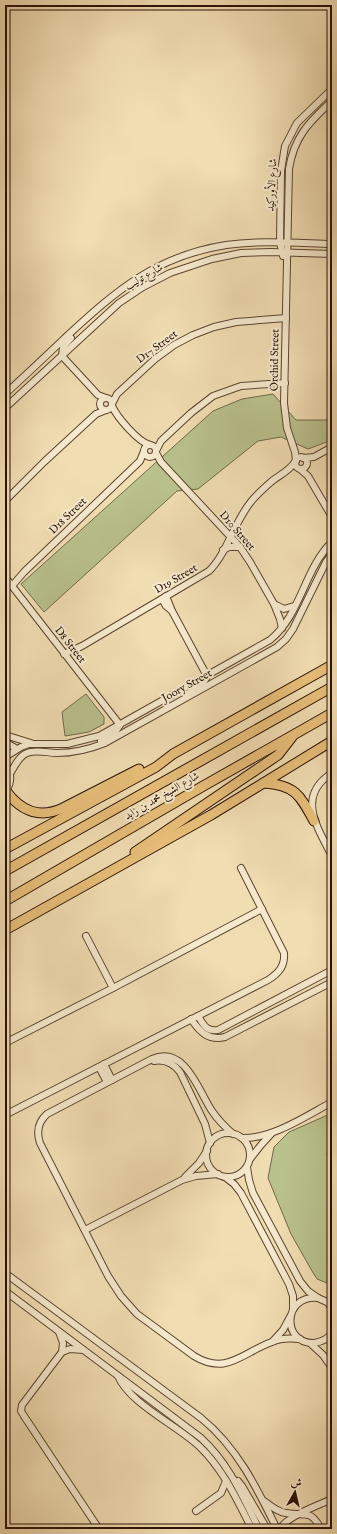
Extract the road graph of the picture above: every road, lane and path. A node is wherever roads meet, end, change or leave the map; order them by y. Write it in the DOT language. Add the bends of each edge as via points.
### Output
graph roads {
  1 [pos="332,89"];
  2 [pos="332,101"];
  3 [pos="280,242"];
  4 [pos="288,243"];
  5 [pos="332,244"];
  6 [pos="285,252"];
  7 [pos="332,254"];
  8 [pos="83,321"];
  9 [pos="286,321"];
  10 [pos="62,356"];
  11 [pos="285,385"];
  12 [pos="5,394"];
  13 [pos="98,394"];
  14 [pos="117,394"];
  15 [pos="106,398"];
  16 [pos="100,404"];
  17 [pos="109,407"];
  18 [pos="5,408"];
  19 [pos="96,414"];
  20 [pos="161,441"];
  21 [pos="142,442"];
  22 [pos="150,445"];
  23 [pos="332,447"];
  24 [pos="144,451"];
  25 [pos="295,452"];
  26 [pos="153,454"];
  27 [pos="314,457"];
  28 [pos="303,458"];
  29 [pos="140,461"];
  30 [pos="295,461"];
  31 [pos="303,467"];
  32 [pos="288,470"];
  33 [pos="5,501"];
  34 [pos="332,518"];
  35 [pos="230,536"];
  36 [pos="332,542"];
  37 [pos="240,547"];
  38 [pos="223,550"];
  39 [pos="332,554"];
  40 [pos="9,582"];
  41 [pos="164,597"];
  42 [pos="274,604"];
  43 [pos="294,606"];
  44 [pos="282,628"];
  45 [pos="66,656"];
  46 [pos="332,665"];
  47 [pos="207,676"];
  48 [pos="332,687"];
  49 [pos="185,698"];
  50 [pos="332,713"];
  51 [pos="120,725"];
  52 [pos="5,735"];
  53 [pos="293,735"];
  54 [pos="332,741"];
  55 [pos="5,742"];
  56 [pos="33,744"];
  57 [pos="52,745"];
  58 [pos="94,747"];
  59 [pos="17,749"];
  60 [pos="51,753"];
  61 [pos="173,754"];
  62 [pos="5,757"];
  63 [pos="5,764"];
  64 [pos="332,773"];
  65 [pos="10,774"];
  66 [pos="264,783"];
  67 [pos="6,791"];
  68 [pos="314,821"];
  69 [pos="5,849"];
  70 [pos="332,856"];
  71 [pos="125,863"];
  72 [pos="241,868"];
  73 [pos="6,870"];
  74 [pos="5,901"];
  75 [pos="262,910"];
  76 [pos="5,930"];
  77 [pos="86,936"];
  78 [pos="332,970"];
  79 [pos="332,982"];
  80 [pos="113,988"];
  81 [pos="198,1016"];
  82 [pos="192,1019"];
  83 [pos="5,1043"];
  84 [pos="146,1062"];
  85 [pos="101,1065"];
  86 [pos="109,1081"];
  87 [pos="332,1102"];
  88 [pos="5,1115"];
  89 [pos="274,1132"];
  90 [pos="233,1134"];
  91 [pos="242,1138"];
  92 [pos="210,1144"];
  93 [pos="207,1150"];
  94 [pos="248,1164"];
  95 [pos="218,1174"];
  96 [pos="225,1177"];
  97 [pos="182,1180"];
  98 [pos="85,1230"];
  99 [pos="5,1273"];
  100 [pos="5,1291"];
  101 [pos="318,1298"];
  102 [pos="330,1302"];
  103 [pos="332,1308"];
  104 [pos="293,1309"];
  105 [pos="290,1316"];
  106 [pos="59,1331"];
  107 [pos="332,1333"];
  108 [pos="300,1339"];
  109 [pos="272,1342"];
  110 [pos="310,1343"];
  111 [pos="84,1350"];
  112 [pos="62,1352"];
  113 [pos="332,1368"];
  114 [pos="117,1374"];
  115 [pos="235,1479"];
  116 [pos="226,1481"];
  117 [pos="221,1493"];
  118 [pos="234,1495"];
  119 [pos="262,1499"];
  120 [pos="332,1499"];
  121 [pos="196,1511"];
  122 [pos="302,1513"];
  123 [pos="99,1529"];
  124 [pos="252,1529"];
  125 [pos="259,1529"];
  126 [pos="267,1529"];
  127 [pos="277,1529"];
  128 [pos="280,1529"];
  129 [pos="321,1529"];
  1 -- 3 [label="street, شارع الأوركيد" via="297,123 285,146 281,171"];
  2 -- 4 [label="street, شارع الأوركيد" via="310,121 294,148 289,169"];
  3 -- 4 [label="street, شارع توليب"];
  3 -- 6 [label="street, شارع الأوركيد"];
  3 -- 8 [label="street, شارع توليب" via="225,246 172,261 147,272 123,287"];
  4 -- 5 [label="street, شارع توليب"];
  4 -- 6 [label="street, شارع الأوركيد"];
  6 -- 7 [label="street, شارع توليب"];
  6 -- 9 [label="street, Orchid Street"];
  6 -- 10 [label="street, شارع توليب" via="227,256 198,262 170,273 119,303"];
  8 -- 10 [label="street" via="81,329 65,344"];
  8 -- 12 [label="street, شارع توليب"];
  9 -- 11 [label="street, Orchid Street"];
  9 -- 14 [label="street, D17 Street" via="247,320 225,324 183,340 155,359"];
  10 -- 13 [label="street"];
  10 -- 18 [label="street, شارع توليب"];
  11 -- 20 [label="street" via="241,386 213,396"];
  11 -- 25 [label="street, Orchid Street" via="286,422"];
  13 -- 15 [label="street"];
  13 -- 16 [label="street"];
  14 -- 15 [label="street, D17 Street"];
  14 -- 17 [label="street, D17 Street"];
  15 -- 16 [label="street"];
  15 -- 17 [label="street" via="110,400"];
  16 -- 17 [label="street" via="102,408"];
  16 -- 19 [label="street"];
  17 -- 19 [label="street"];
  17 -- 21 [label="street"];
  19 -- 33 [label="street"];
  20 -- 22 [label="street"];
  20 -- 26 [label="street"];
  21 -- 22 [label="street"];
  21 -- 24 [label="street"];
  22 -- 24 [label="street"];
  22 -- 26 [label="street" via="155,448"];
  23 -- 27 [label="street"];
  24 -- 26 [label="street" via="146,455"];
  24 -- 29 [label="street, D18 Street"];
  25 -- 28 [label="street"];
  25 -- 30 [label="street, Orchid Street"];
  26 -- 29 [label="street, D18 Street"];
  26 -- 35 [label="street, D10 Street"];
  27 -- 28 [label="street"];
  27 -- 31 [label="street"];
  28 -- 30 [label="street"];
  28 -- 31 [label="street" via="306,461"];
  29 -- 40 [label="street, D18 Street" via="24,572"];
  30 -- 31 [label="street" via="296,466"];
  30 -- 32 [label="street, D19 Street"];
  31 -- 32 [label="street"];
  31 -- 34 [label="street"];
  32 -- 35 [label="street, D19 Street" via="253,499"];
  35 -- 37 [label="street, D10 Street"];
  35 -- 38 [label="street, D19 Street"];
  36 -- 43 [label="street, Joory Street" via="320,557"];
  37 -- 38 [label="street"];
  37 -- 42 [label="street, D10 Street"];
  38 -- 41 [label="street, D19 Street" via="209,571"];
  39 -- 49 [label="street, Joory Street" via="286,639 272,650"];
  40 -- 45 [label="street, D8 Street"];
  41 -- 45 [label="street, D19 Street"];
  41 -- 47 [label="street" via="166,606 172,611"];
  42 -- 43 [label="street" via="284,609"];
  42 -- 44 [label="street, D10 Street"];
  43 -- 44 [label="street, Joory Street"];
  44 -- 47 [label="street, Joory Street" via="270,640"];
  45 -- 51 [label="street, D8 Street"];
  46 -- 61 [label="highway"];
  47 -- 49 [label="street" via="203,683"];
  47 -- 51 [label="street, Joory Street"];
  48 -- 73 [label="highway, شارع الشيخ محمد بن زايد"];
  49 -- 58 [label="street, Joory Street"];
  50 -- 53 [label="highway, شارع الشيخ محمد بن زايد"];
  51 -- 57 [label="street, Joory Street" via="84,741"];
  51 -- 58 [label="street" via="115,732"];
  52 -- 56 [label="street"];
  53 -- 71 [label="highway" via="278,755 139,849"];
  53 -- 74 [label="highway, شارع الشيخ محمد بن زايد"];
  54 -- 66 [label="highway"];
  55 -- 59 [label="street"];
  56 -- 57 [label="street, Joory Street"];
  56 -- 59 [label="street, Joory Street"];
  57 -- 60 [label="street"];
  58 -- 60 [label="street, Joory Street" via="75,752"];
  59 -- 62 [label="street, Joory Street"];
  60 -- 65 [label="street, Joory Street" via="34,751 25,754"];
  61 -- 67 [label="highway" via="52,812 35,812 24,808"];
  61 -- 69 [label="highway" via="156,767"];
  63 -- 65 [label="street"];
  64 -- 68 [label="street" via="316,790 313,802"];
  65 -- 67 [label="street" via="10,783"];
  66 -- 68 [label="highway" via="281,784 290,788 304,802"];
  66 -- 71 [label="highway"];
  68 -- 70 [label="street"];
  71 -- 76 [label="highway"];
  72 -- 75 [label="street"];
  75 -- 80 [label="street"];
  75 -- 81 [label="street" via="284,953 281,969 268,980"];
  77 -- 80 [label="street"];
  78 -- 81 [label="street" via="218,1030 207,1029"];
  79 -- 82 [label="street" via="225,1037 206,1036"];
  80 -- 83 [label="street"];
  81 -- 82 [label="street"];
  82 -- 85 [label="street"];
  84 -- 86 [label="street"];
  84 -- 90 [label="street" via="164,1056 181,1062 216,1118"];
  84 -- 92 [label="street" via="165,1061 178,1070 205,1124"];
  85 -- 86 [label="street"];
  85 -- 88 [label="street"];
  86 -- 98 [label="street" via="47,1114 38,1127 40,1143"];
  87 -- 89 [label="street"];
  89 -- 91 [label="street" via="255,1138"];
  89 -- 94 [label="street"];
  90 -- 91 [label="street"];
  90 -- 92 [label="street" via="222,1134"];
  91 -- 94 [label="street" via="250,1151"];
  92 -- 93 [label="street"];
  93 -- 95 [label="street" via="209,1167"];
  93 -- 97 [label="street" via="199,1163"];
  94 -- 96 [label="street" via="244,1171 235,1176"];
  94 -- 101 [label="street" via="253,1193 296,1276 303,1286"];
  95 -- 96 [label="street"];
  95 -- 97 [label="street"];
  96 -- 104 [label="street" via="244,1197 289,1284 293,1296"];
  97 -- 98 [label="street"];
  98 -- 109 [label="street" via="126,1302 137,1314 199,1359 215,1364 229,1363"];
  99 -- 119 [label="street" via="209,1425 238,1457"];
  100 -- 106 [label="street"];
  101 -- 102 [label="street"];
  101 -- 104 [label="street" via="301,1301"];
  102 -- 103 [label="street"];
  104 -- 105 [label="street"];
  105 -- 108 [label="street" via="291,1326"];
  105 -- 109 [label="street"];
  106 -- 111 [label="street"];
  106 -- 112 [label="street"];
  107 -- 110 [label="street" via="323,1340"];
  108 -- 109 [label="street"];
  108 -- 110 [label="street"];
  110 -- 113 [label="street"];
  111 -- 112 [label="street" via="70,1349"];
  111 -- 114 [label="street"];
  112 -- 123 [label="street" via="22,1405 21,1411"];
  114 -- 115 [label="street" via="201,1438 223,1461"];
  114 -- 116 [label="street" via="123,1386 132,1395 201,1447"];
  115 -- 125 [label="street"];
  115 -- 126 [label="street" via="242,1486"];
  116 -- 117 [label="street"];
  116 -- 118 [label="street"];
  117 -- 118 [label="street" via="228,1492"];
  117 -- 121 [label="street"];
  118 -- 124 [label="street"];
  119 -- 122 [label="street" via="282,1512"];
  119 -- 127 [label="street"];
  120 -- 122 [label="street"];
  122 -- 128 [label="street" via="286,1521"];
  122 -- 129 [label="street" via="312,1516"];
}
